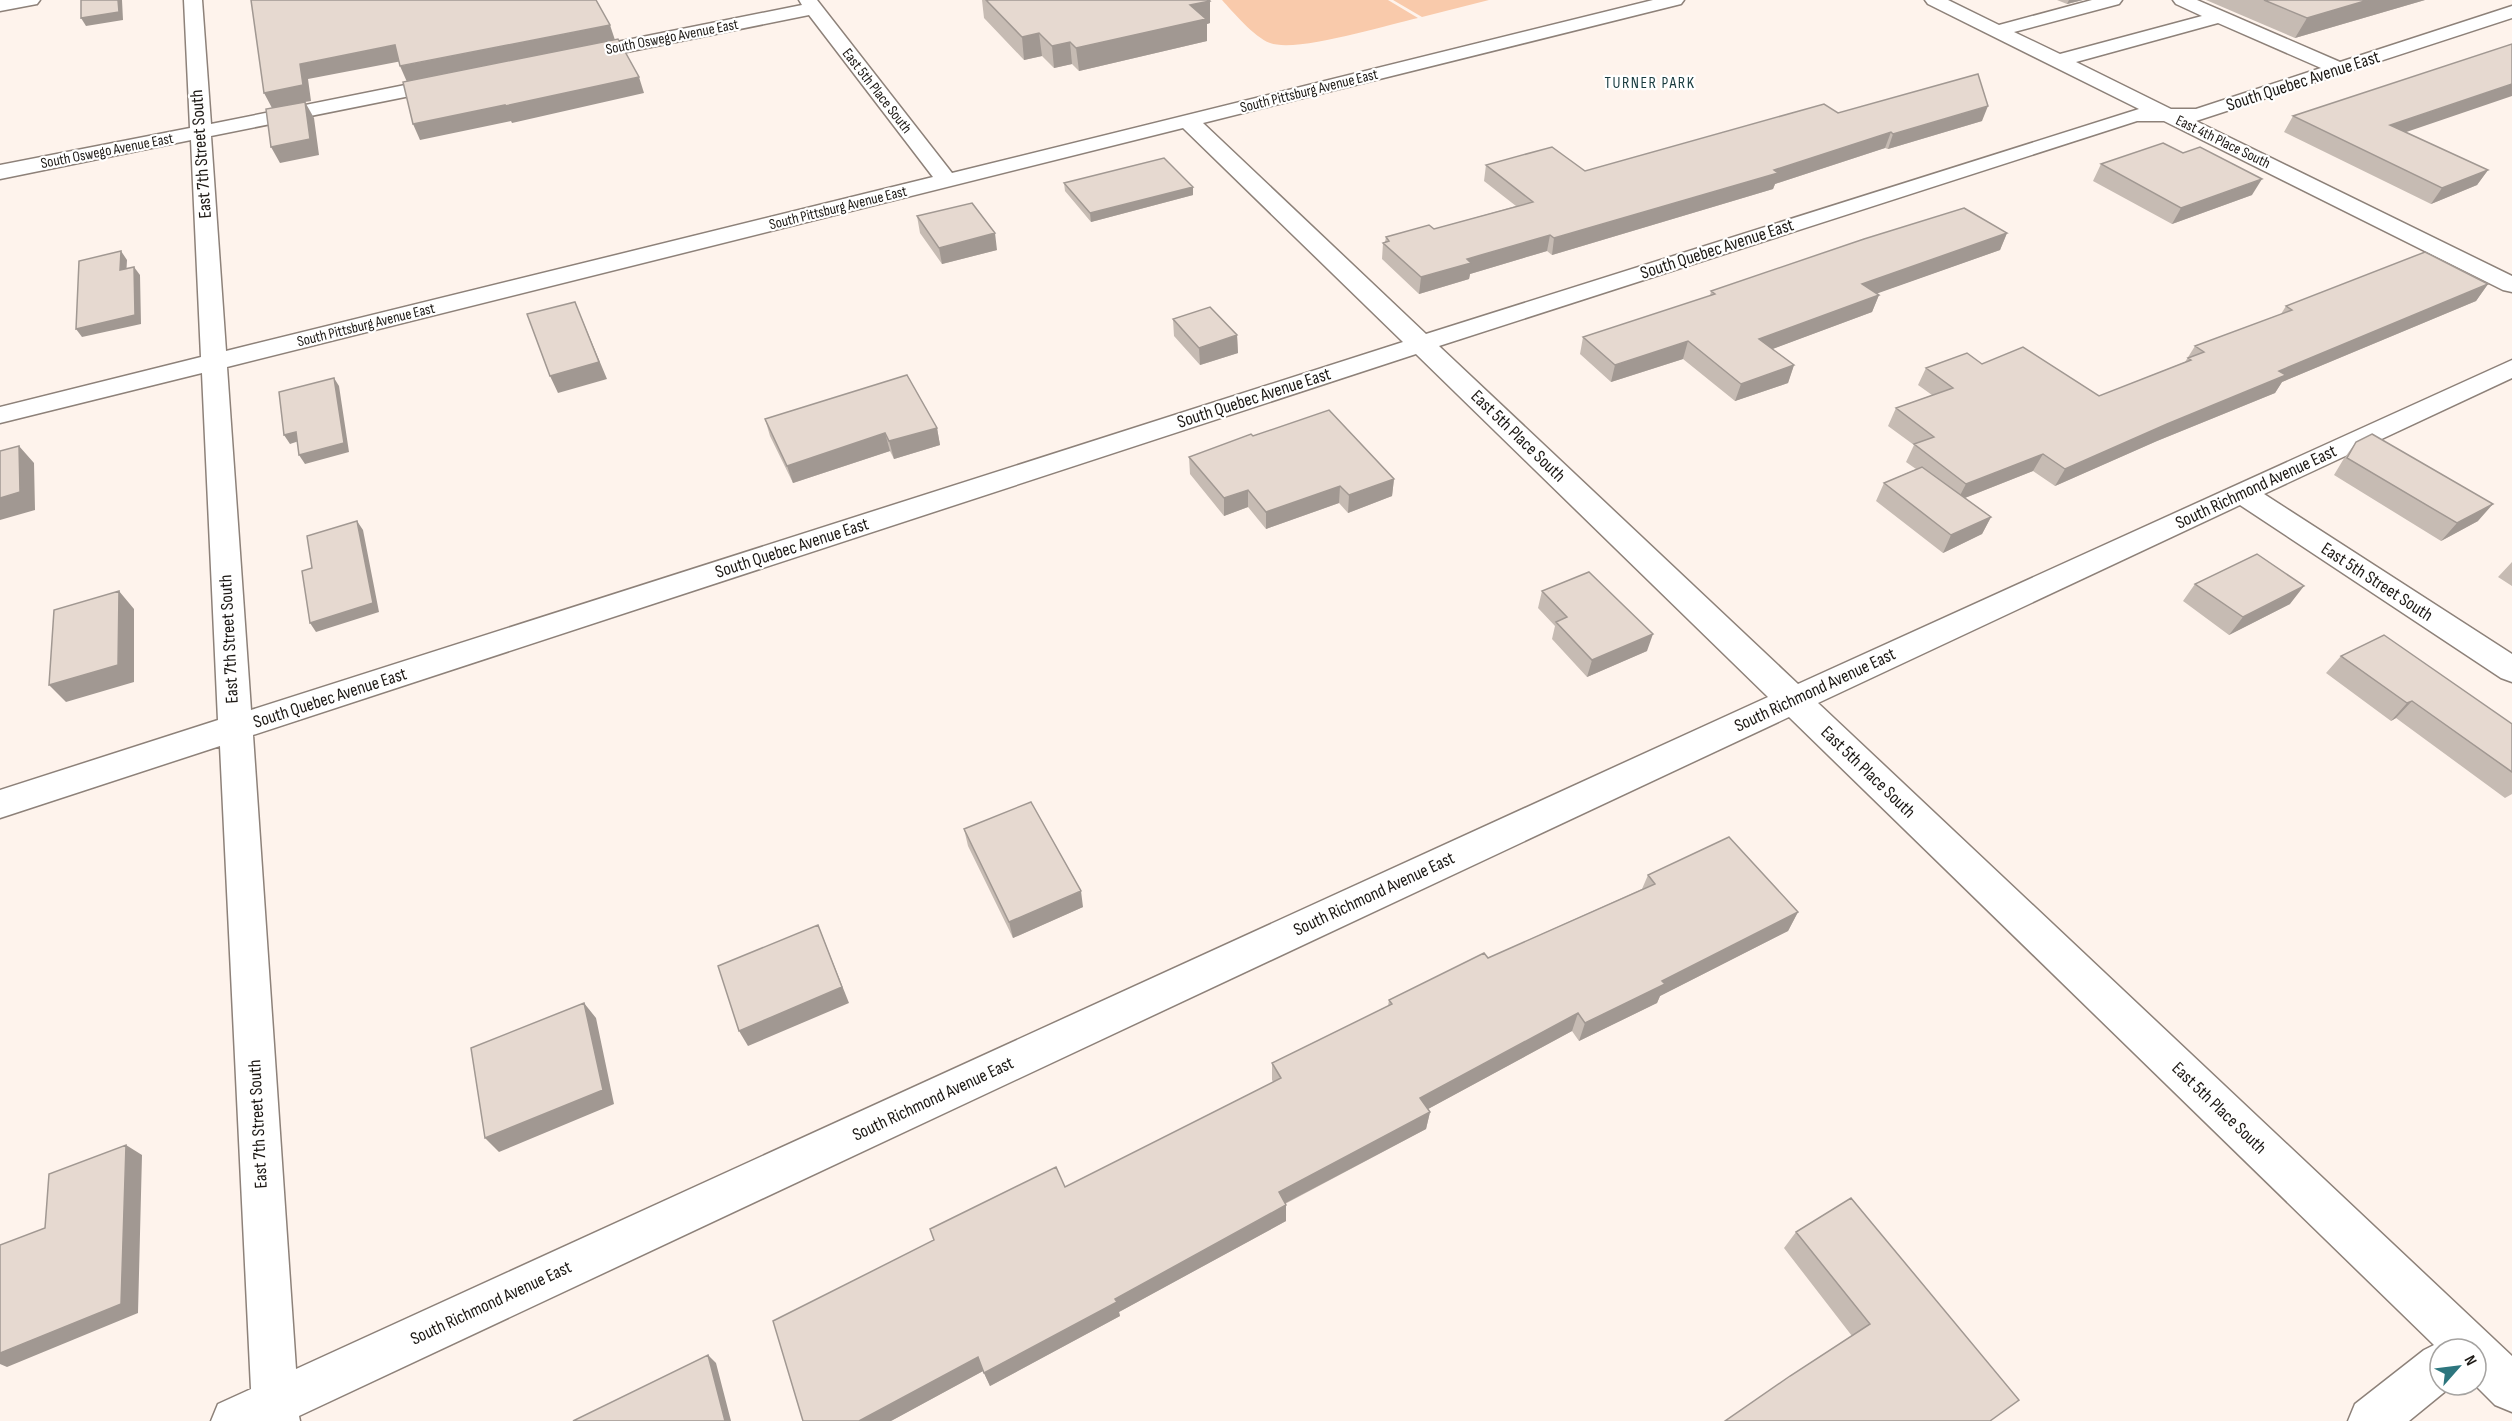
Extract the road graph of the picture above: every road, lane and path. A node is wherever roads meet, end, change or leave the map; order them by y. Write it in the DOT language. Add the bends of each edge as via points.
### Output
graph roads {
  1 [pos="31,0"];
  2 [pos="193,0"];
  3 [pos="1675,0"];
  4 [pos="1934,0"];
  5 [pos="2113,0"];
  6 [pos="2182,0"];
  7 [pos="811,4"];
  8 [pos="0,5"];
  9 [pos="2512,12"];
  10 [pos="2220,17"];
  11 [pos="1996,31"];
  12 [pos="563,59"];
  13 [pos="2058,61"];
  14 [pos="2338,69"];
  15 [pos="469,78"];
  16 [pos="2168,115"];
  17 [pos="1188,121"];
  18 [pos="199,132"];
  19 [pos="0,172"];
  20 [pos="948,181"];
  21 [pos="2512,285"];
  22 [pos="1421,344"];
  23 [pos="215,362"];
  24 [pos="2512,368"];
  25 [pos="0,415"];
  26 [pos="2243,494"];
  27 [pos="2512,670"];
  28 [pos="1793,700"];
  29 [pos="234,729"];
  30 [pos="0,804"];
  31 [pos="2448,1337"];
  32 [pos="2488,1370"];
  33 [pos="2428,1379"];
  34 [pos="2512,1388"];
  35 [pos="262,1415"];
  36 [pos="2372,1421"];
  1 -- 8 [label="street"];
  2 -- 18 [label="street, East 7th Street South"];
  3 -- 17 [label="street, South Pittsburg Avenue East"];
  4 -- 11 [label="street, East 4th Place South"];
  5 -- 11 [label="street"];
  6 -- 10 [label="street"];
  7 -- 12 [label="street, South Oswego Avenue East"];
  7 -- 20 [label="street, East 5th Place South"];
  9 -- 14 [label="street, South Quebec Avenue East"];
  10 -- 13 [label="street"];
  10 -- 14 [label="street"];
  11 -- 13 [label="street, East 4th Place South"];
  13 -- 16 [label="street, East 4th Place South"];
  14 -- 16 [label="street, South Quebec Avenue East" via="2198,115"];
  15 -- 18 [label="street, South Oswego Avenue East"];
  16 -- 21 [label="street, East 4th Place South"];
  16 -- 22 [label="street, South Quebec Avenue East" via="2136,115"];
  17 -- 20 [label="street, South Pittsburg Avenue East"];
  17 -- 22 [label="street, East 5th Place South"];
  18 -- 19 [label="street, South Oswego Avenue East"];
  18 -- 23 [label="street, East 7th Street South"];
  20 -- 23 [label="street, South Pittsburg Avenue East"];
  22 -- 28 [label="street, East 5th Place South"];
  22 -- 29 [label="street, South Quebec Avenue East"];
  23 -- 25 [label="street, South Pittsburg Avenue East"];
  23 -- 29 [label="street, East 7th Street South"];
  24 -- 26 [label="street, South Richmond Avenue East"];
  26 -- 27 [label="street, East 5th Street South"];
  26 -- 28 [label="street, South Richmond Avenue East"];
  28 -- 31 [label="street, East 5th Place South"];
  28 -- 35 [label="street, South Richmond Avenue East"];
  29 -- 30 [label="street, South Quebec Avenue East"];
  29 -- 35 [label="street, East 7th Street South"];
  32 -- 34 [label="street, East 5th Place South"];
  33 -- 36 [label="street"];
}
